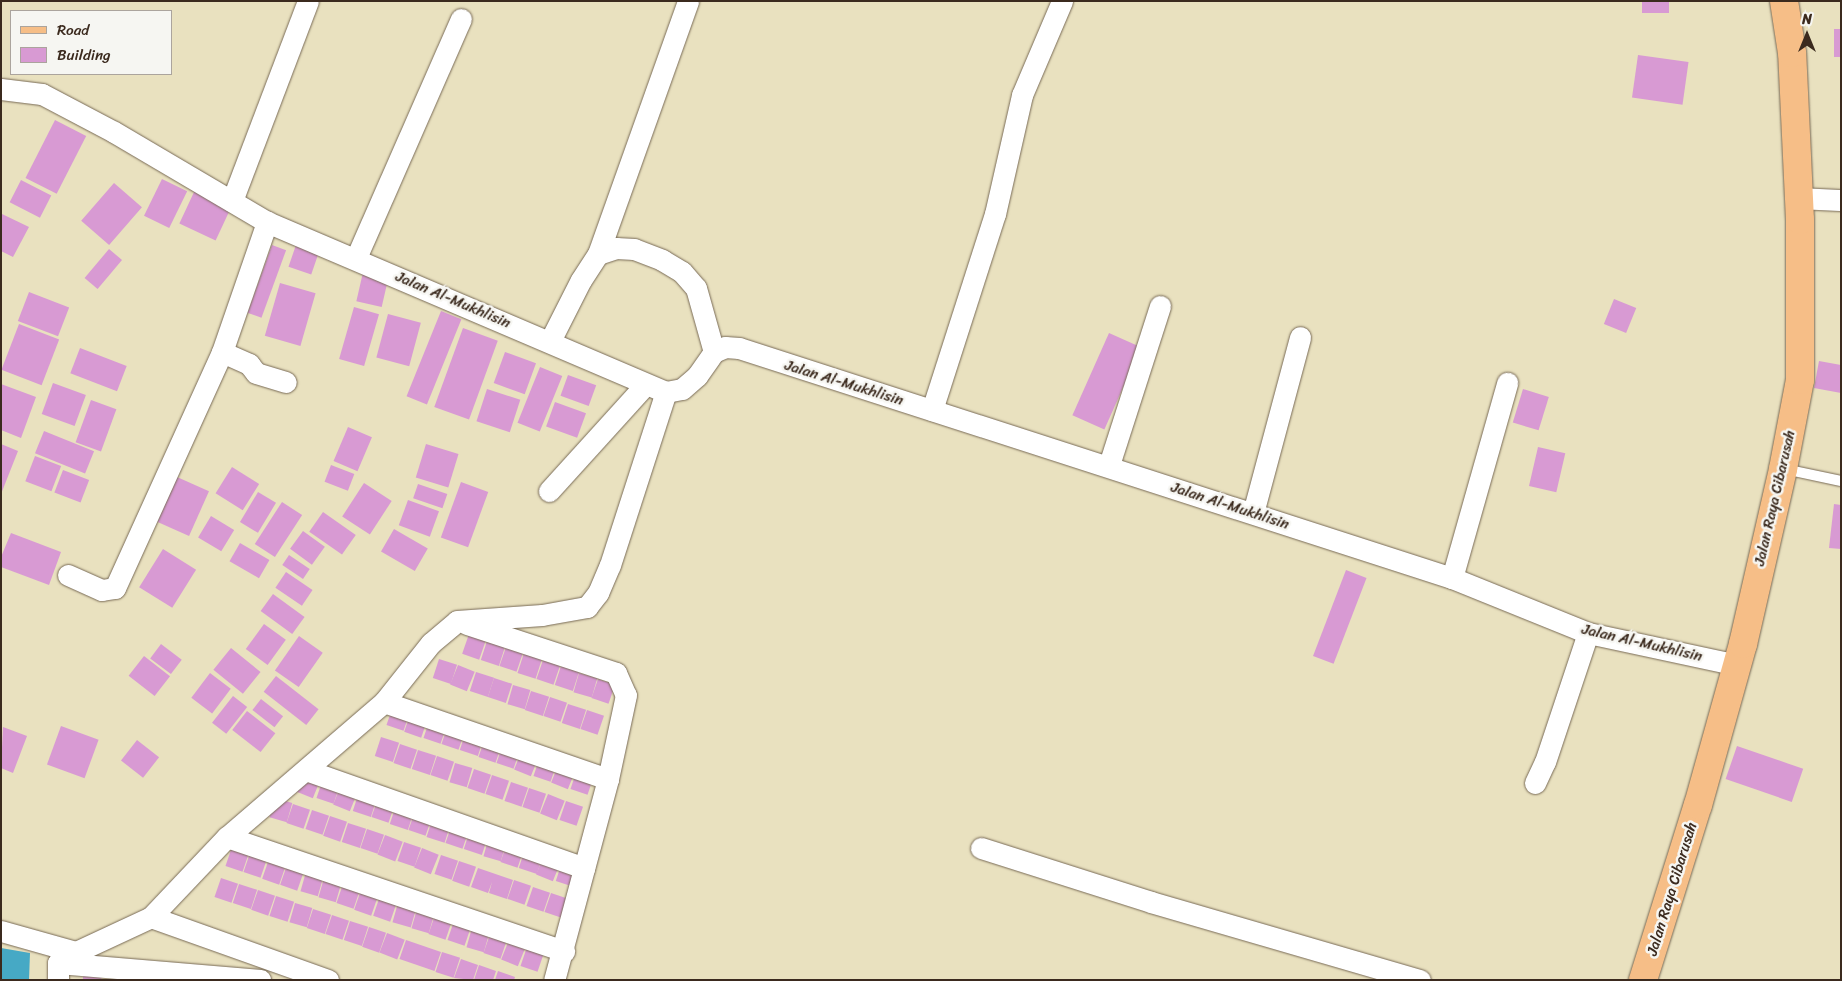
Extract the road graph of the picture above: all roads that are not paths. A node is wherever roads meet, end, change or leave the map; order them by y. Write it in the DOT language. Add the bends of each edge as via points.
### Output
graph roads {
  1 [pos="308,1"];
  2 [pos="688,1"];
  3 [pos="1062,1"];
  4 [pos="1784,1"];
  5 [pos="461,19"];
  6 [pos="1,88"];
  7 [pos="1798,198"];
  8 [pos="1841,200"];
  9 [pos="232,202"];
  10 [pos="266,222"];
  11 [pos="598,254"];
  12 [pos="356,258"];
  13 [pos="1160,306"];
  14 [pos="1300,337"];
  15 [pos="550,341"];
  16 [pos="222,352"];
  17 [pos="714,352"];
  18 [pos="286,382"];
  19 [pos="1507,383"];
  20 [pos="645,385"];
  21 [pos="666,392"];
  22 [pos="932,410"];
  23 [pos="1109,465"];
  24 [pos="1783,469"];
  25 [pos="1841,482"];
  26 [pos="549,491"];
  27 [pos="1253,513"];
  28 [pos="68,575"];
  29 [pos="1452,578"];
  30 [pos="457,621"];
  31 [pos="1588,633"];
  32 [pos="1737,665"];
  33 [pos="384,702"];
  34 [pos="306,770"];
  35 [pos="608,778"];
  36 [pos="1535,783"];
  37 [pos="228,837"];
  38 [pos="981,848"];
  39 [pos="584,868"];
  40 [pos="151,917"];
  41 [pos="1,931"];
  42 [pos="564,951"];
  43 [pos="64,965"];
  44 [pos="260,980"];
  45 [pos="328,980"];
  46 [pos="554,980"];
  47 [pos="1420,980"];
  48 [pos="1643,980"];
  1 -- 9 [label="street"];
  2 -- 11 [label="street"];
  3 -- 22 [label="street" via="1022,95 995,214"];
  4 -- 7 [label="main road, Jalan Raya Cibarusah" via="1792,53"];
  5 -- 12 [label="street"];
  6 -- 9 [label="street, Jalan Al-Mukhlisin" via="42,94 114,132"];
  7 -- 8 [label="street"];
  7 -- 24 [label="main road, Jalan Raya Cibarusah" via="1802,345 1800,380"];
  9 -- 10 [label="street, Jalan Al-Mukhlisin"];
  10 -- 12 [label="street, Jalan Al-Mukhlisin"];
  10 -- 16 [label="street"];
  11 -- 15 [label="street"];
  11 -- 17 [label="street" via="616,248 634,249 682,272 696,288"];
  12 -- 15 [label="street, Jalan Al-Mukhlisin"];
  13 -- 23 [label="street"];
  14 -- 27 [label="street"];
  15 -- 20 [label="street, Jalan Al-Mukhlisin"];
  16 -- 18 [label="street" via="249,364 256,374"];
  16 -- 28 [label="street" via="115,588 102,590"];
  17 -- 21 [label="street" via="697,376 682,389"];
  17 -- 22 [label="street, Jalan Al-Mukhlisin" via="738,348"];
  19 -- 29 [label="street"];
  20 -- 21 [label="street, Jalan Al-Mukhlisin"];
  20 -- 26 [label="street"];
  21 -- 30 [label="street" via="598,594 587,606 542,616"];
  22 -- 23 [label="street, Jalan Al-Mukhlisin"];
  23 -- 27 [label="street, Jalan Al-Mukhlisin"];
  24 -- 25 [label="lane"];
  24 -- 32 [label="main road, Jalan Raya Cibarusah"];
  27 -- 29 [label="street, Jalan Al-Mukhlisin"];
  29 -- 31 [label="street, Jalan Al-Mukhlisin"];
  30 -- 33 [label="street" via="430,643"];
  30 -- 35 [label="street" via="616,673 626,695"];
  31 -- 32 [label="street, Jalan Al-Mukhlisin"];
  31 -- 36 [label="street"];
  32 -- 48 [label="main road, Jalan Raya Cibarusah" via="1698,805"];
  33 -- 34 [label="street"];
  33 -- 35 [label="street"];
  34 -- 37 [label="street"];
  34 -- 39 [label="street"];
  35 -- 39 [label="street"];
  37 -- 40 [label="street"];
  37 -- 42 [label="street"];
  38 -- 47 [label="street" via="1151,902"];
  39 -- 42 [label="street"];
  40 -- 43 [label="street"];
  40 -- 45 [label="street"];
  41 -- 43 [label="street"];
  42 -- 46 [label="street"];
  43 -- 44 [label="street"];
}
